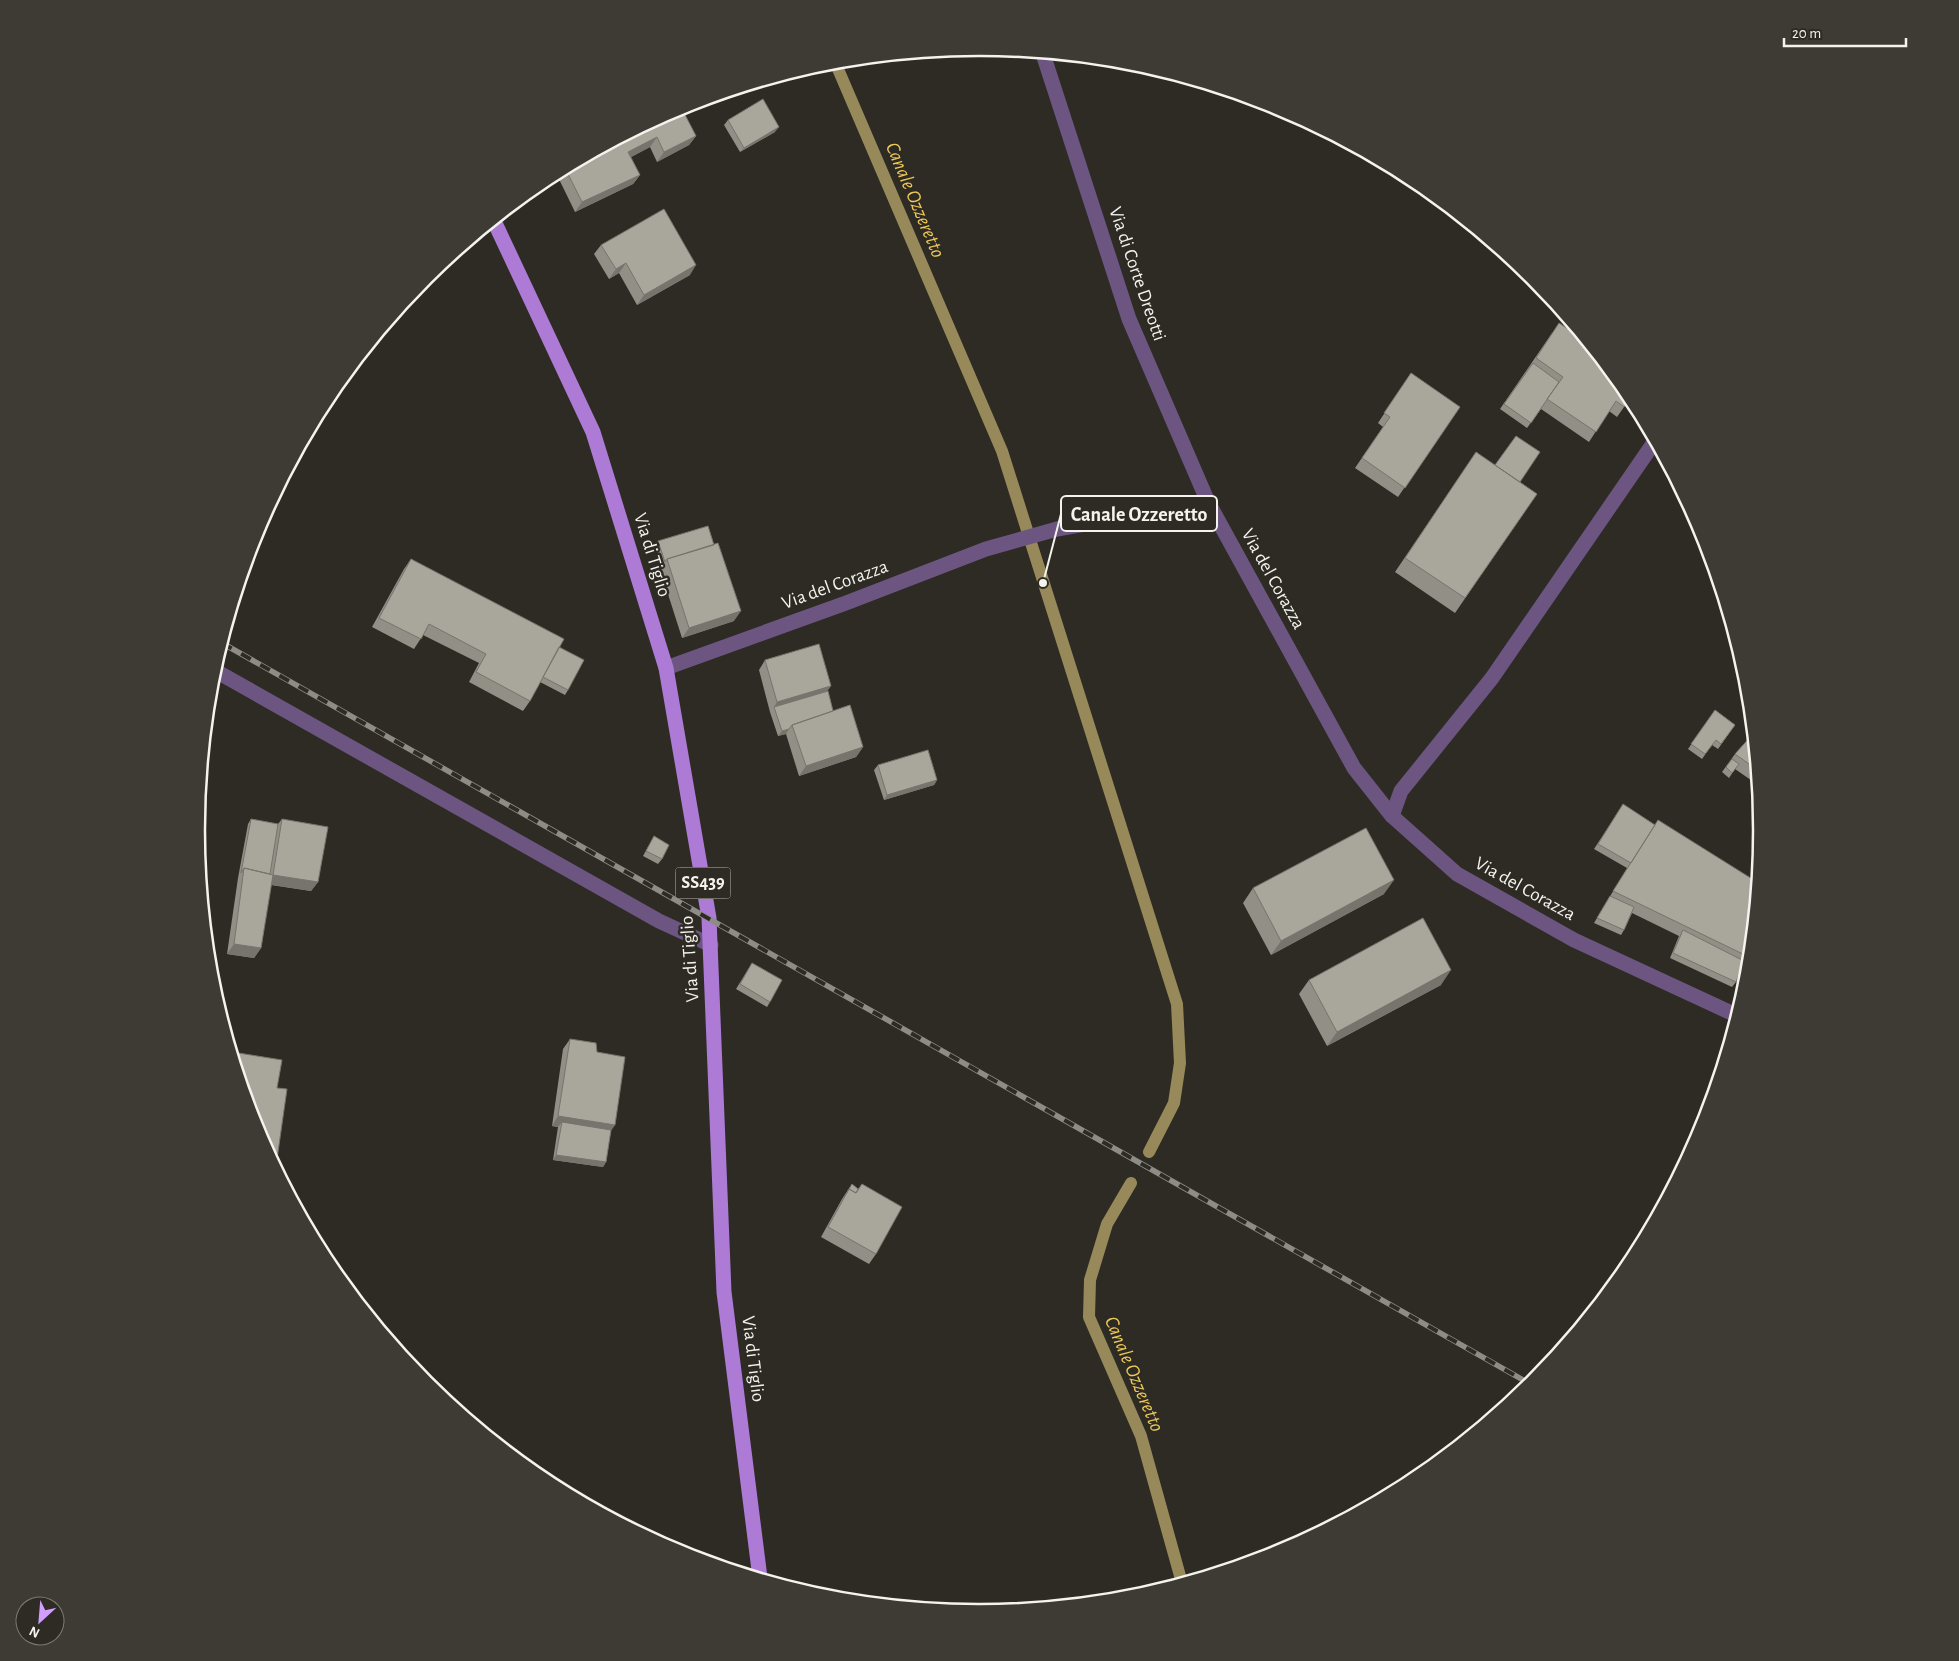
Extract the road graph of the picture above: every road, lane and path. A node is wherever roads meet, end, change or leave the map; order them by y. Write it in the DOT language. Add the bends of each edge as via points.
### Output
graph roads {
  1 [pos="1045,59"];
  2 [pos="496,226"];
  3 [pos="1652,446"];
  4 [pos="1208,502"];
  5 [pos="666,668"];
  6 [pos="221,674"];
  7 [pos="1392,816"];
  8 [pos="711,945"];
  9 [pos="1731,1013"];
  10 [pos="759,1572"];
  1 -- 4 [label="street, Via di Corte Dreotti" via="1129,319"];
  2 -- 5 [label="main road, Via di Tiglio / SS439" via="592,432"];
  3 -- 7 [label="street" via="1492,678 1401,791"];
  4 -- 5 [label="street, Via del Corazza" via="1057,529 986,549"];
  4 -- 7 [label="street, Via del Corazza" via="1354,768"];
  5 -- 8 [label="main road, Via di Tiglio / SS439"];
  6 -- 8 [label="street" via="659,921"];
  7 -- 9 [label="street, Via del Corazza" via="1466,878 1574,940"];
  8 -- 10 [label="main road, Via di Tiglio / SS439" via="724,1292"];
}
